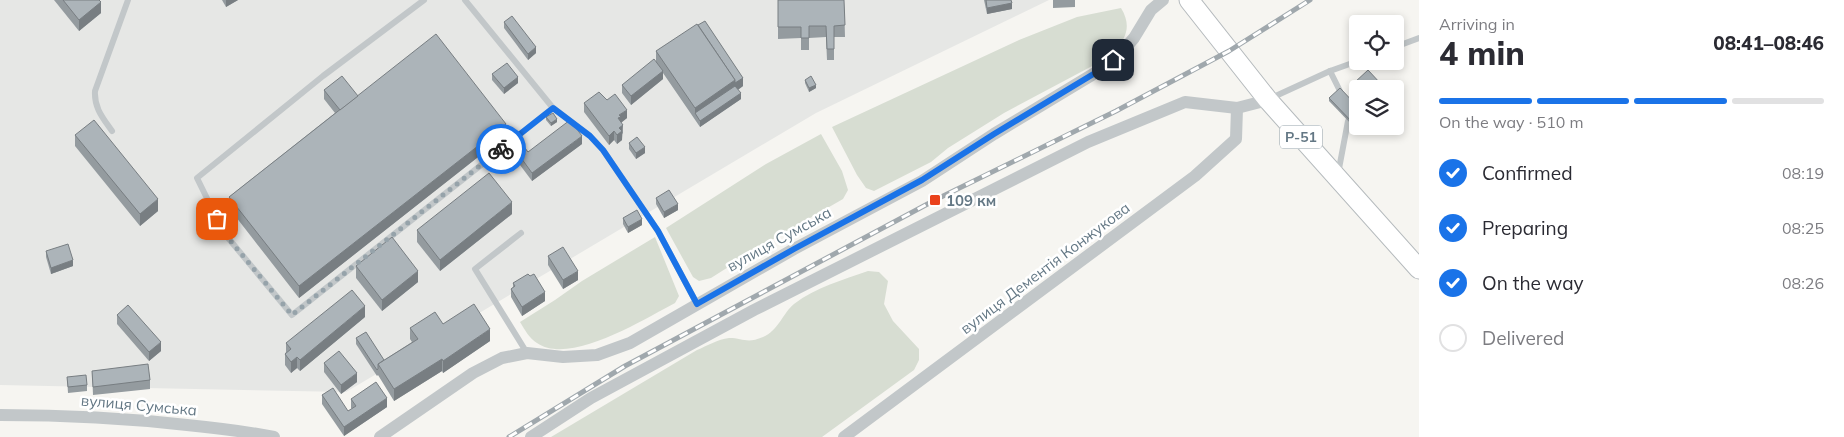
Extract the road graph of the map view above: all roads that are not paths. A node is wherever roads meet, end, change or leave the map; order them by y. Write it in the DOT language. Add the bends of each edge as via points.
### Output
graph roads {
  1 [pos="128,0"];
  2 [pos="424,0"];
  3 [pos="465,0"];
  4 [pos="1163,0"];
  5 [pos="1189,0"];
  6 [pos="1419,38"];
  7 [pos="1404,44"];
  8 [pos="1349,64"];
  9 [pos="1330,71"];
  10 [pos="1340,91"];
  11 [pos="1268,100"];
  12 [pos="553,108"];
  13 [pos="1238,108"];
  14 [pos="1348,121"];
  15 [pos="112,131"];
  16 [pos="1337,178"];
  17 [pos="521,233"];
  18 [pos="1419,269"];
  19 [pos="697,304"];
  20 [pos="527,354"];
  21 [pos="0,415"];
  22 [pos="274,437"];
  23 [pos="380,437"];
  24 [pos="532,437"];
  25 [pos="844,437"];
  1 -- 15 [label="lane" via="95,91 97,109"];
  2 -- 12 [label="lane" via="323,76 197,178 224,233 292,315"];
  3 -- 12 [label="lane"];
  4 -- 19 [label="street, вулиця Сумська" via="1151,10 1134,38 1105,67 922,180"];
  5 -- 11 [label="main road, Р-51"];
  6 -- 7 [label="lane"];
  8 -- 9 [label="lane"];
  9 -- 10 [label="lane"];
  9 -- 11 [label="lane"];
  11 -- 13 [label="street"];
  11 -- 16 [label="main road, Р-51"];
  12 -- 19 [label="lane" via="603,150 658,231"];
  13 -- 24 [label="street" via="1185,102 1088,142 754,310 591,398"];
  13 -- 25 [label="street, вулиця Дементія Конжукова" via="1236,139 1195,176"];
  14 -- 16 [label="lane"];
  16 -- 18 [label="main road, Р-51"];
  17 -- 20 [label="lane" via="475,269"];
  19 -- 20 [label="street, вулиця Сумська" via="630,343 597,355"];
  20 -- 23 [label="street, вулиця Сумська" via="502,358 473,373"];
  21 -- 22 [label="street, вулиця Сумська" via="71,415 230,429"];
}
